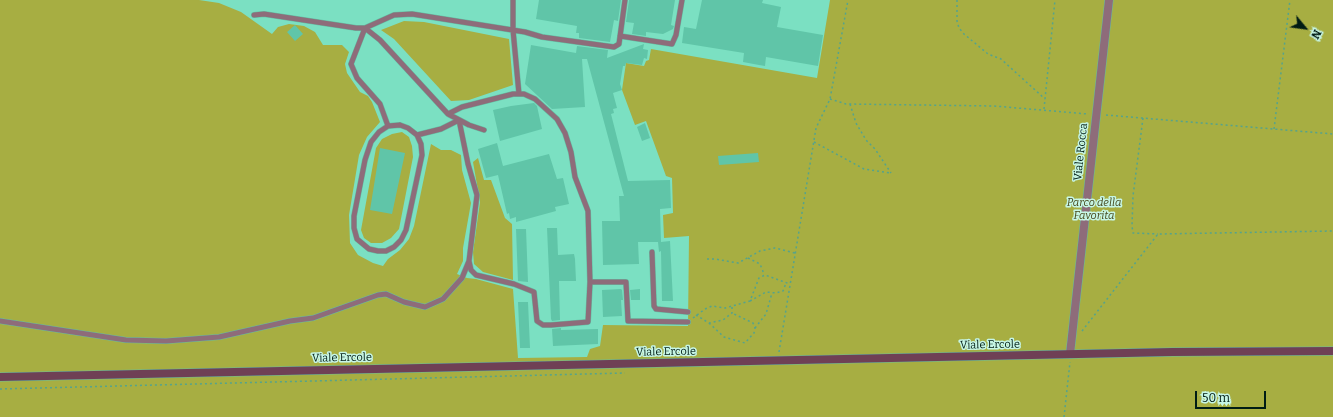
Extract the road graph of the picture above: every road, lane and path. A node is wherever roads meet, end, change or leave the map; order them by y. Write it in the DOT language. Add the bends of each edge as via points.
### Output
graph roads {
  1 [pos="513,0"];
  2 [pos="625,0"];
  3 [pos="682,0"];
  4 [pos="848,0"];
  5 [pos="957,0"];
  6 [pos="1055,0"];
  7 [pos="1109,0"];
  8 [pos="1290,0"];
  9 [pos="254,14"];
  10 [pos="365,28"];
  11 [pos="512,30"];
  12 [pos="620,36"];
  13 [pos="519,94"];
  14 [pos="830,99"];
  15 [pos="1045,99"];
  16 [pos="850,104"];
  17 [pos="1044,109"];
  18 [pos="448,114"];
  19 [pos="1096,115"];
  20 [pos="1143,118"];
  21 [pos="459,120"];
  22 [pos="388,126"];
  23 [pos="1274,129"];
  24 [pos="484,130"];
  25 [pos="1333,134"];
  26 [pos="417,135"];
  27 [pos="814,142"];
  28 [pos="1333,231"];
  29 [pos="1158,234"];
  30 [pos="652,252"];
  31 [pos="795,253"];
  32 [pos="748,258"];
  33 [pos="707,259"];
  34 [pos="468,261"];
  35 [pos="765,275"];
  36 [pos="590,282"];
  37 [pos="786,283"];
  38 [pos="790,284"];
  39 [pos="772,293"];
  40 [pos="750,301"];
  41 [pos="732,306"];
  42 [pos="688,312"];
  43 [pos="732,313"];
  44 [pos="697,315"];
  45 [pos="0,321"];
  46 [pos="688,322"];
  47 [pos="709,323"];
  48 [pos="755,328"];
  49 [pos="1081,333"];
  50 [pos="1333,351"];
  51 [pos="1070,354"];
  52 [pos="778,361"];
  53 [pos="626,373"];
  54 [pos="0,377"];
  55 [pos="0,389"];
  56 [pos="1064,417"];
  1 -- 11 [label="lane"];
  2 -- 12 [label="lane"];
  3 -- 12 [label="lane" via="672,44"];
  4 -- 14 [label="path"];
  5 -- 15 [label="path" via="957,21 964,34 988,54 1001,59"];
  6 -- 15 [label="path"];
  7 -- 19 [label="street, Viale Rocca"];
  8 -- 23 [label="path"];
  9 -- 10 [label="lane"];
  10 -- 11 [label="lane" via="394,15 412,14"];
  10 -- 18 [label="lane" via="380,40"];
  10 -- 22 [label="lane" via="351,64 357,78 380,104"];
  11 -- 12 [label="lane" via="614,47 618,44"];
  11 -- 13 [label="lane"];
  13 -- 18 [label="lane" via="462,107"];
  13 -- 36 [label="lane" via="535,99 557,119 565,133 575,177 588,211"];
  14 -- 16 [label="path"];
  14 -- 27 [label="path" via="816,128"];
  15 -- 17 [label="path"];
  16 -- 17 [label="path"];
  16 -- 27 [label="path" via="856,123 866,140 875,148 891,173 864,169"];
  17 -- 19 [label="path"];
  18 -- 21 [label="lane"];
  19 -- 20 [label="path"];
  19 -- 51 [label="street, Viale Rocca"];
  20 -- 23 [label="path"];
  20 -- 29 [label="path" via="1133,196 1132,226 1133,233"];
  21 -- 24 [label="lane"];
  21 -- 26 [label="lane" via="441,130"];
  21 -- 34 [label="lane" via="477,195"];
  22 -- 26 [label="lane" via="400,125"];
  22 -- 26 [label="lane" via="371,142 354,216 357,238 369,249 386,251 394,247 406,230 422,155"];
  23 -- 25 [label="path"];
  27 -- 31 [label="path"];
  28 -- 29 [label="path"];
  29 -- 49 [label="path"];
  30 -- 42 [label="lane" via="654,306 656,309"];
  31 -- 32 [label="path" via="775,248 760,251"];
  31 -- 38 [label="path"];
  32 -- 33 [label="path" via="738,264 715,258"];
  32 -- 35 [label="path" via="760,264"];
  34 -- 36 [label="lane" via="476,275 514,284 534,292 537,321 543,325 588,322"];
  34 -- 45 [label="lane" via="462,278 443,299 425,307 386,294 378,295 313,318 219,337 166,341 126,340"];
  35 -- 37 [label="path"];
  35 -- 40 [label="path" via="759,278"];
  36 -- 46 [label="lane" via="626,282 628,321"];
  37 -- 38 [label="path"];
  37 -- 39 [label="path" via="783,291"];
  38 -- 52 [label="path"];
  39 -- 40 [label="path" via="766,292"];
  39 -- 48 [label="path" via="766,314"];
  40 -- 41 [label="path"];
  41 -- 43 [label="path"];
  41 -- 44 [label="path" via="712,306"];
  43 -- 47 [label="path" via="723,320"];
  43 -- 48 [label="path" via="753,323"];
  44 -- 46 [label="path"];
  44 -- 47 [label="path"];
  47 -- 48 [label="path" via="724,337 745,343"];
  50 -- 51 [label="street, Viale Ercole"];
  51 -- 52 [label="street, Viale Ercole"];
  51 -- 56 [label="path"];
  52 -- 54 [label="street, Viale Ercole"];
  53 -- 55 [label="path"];
}
